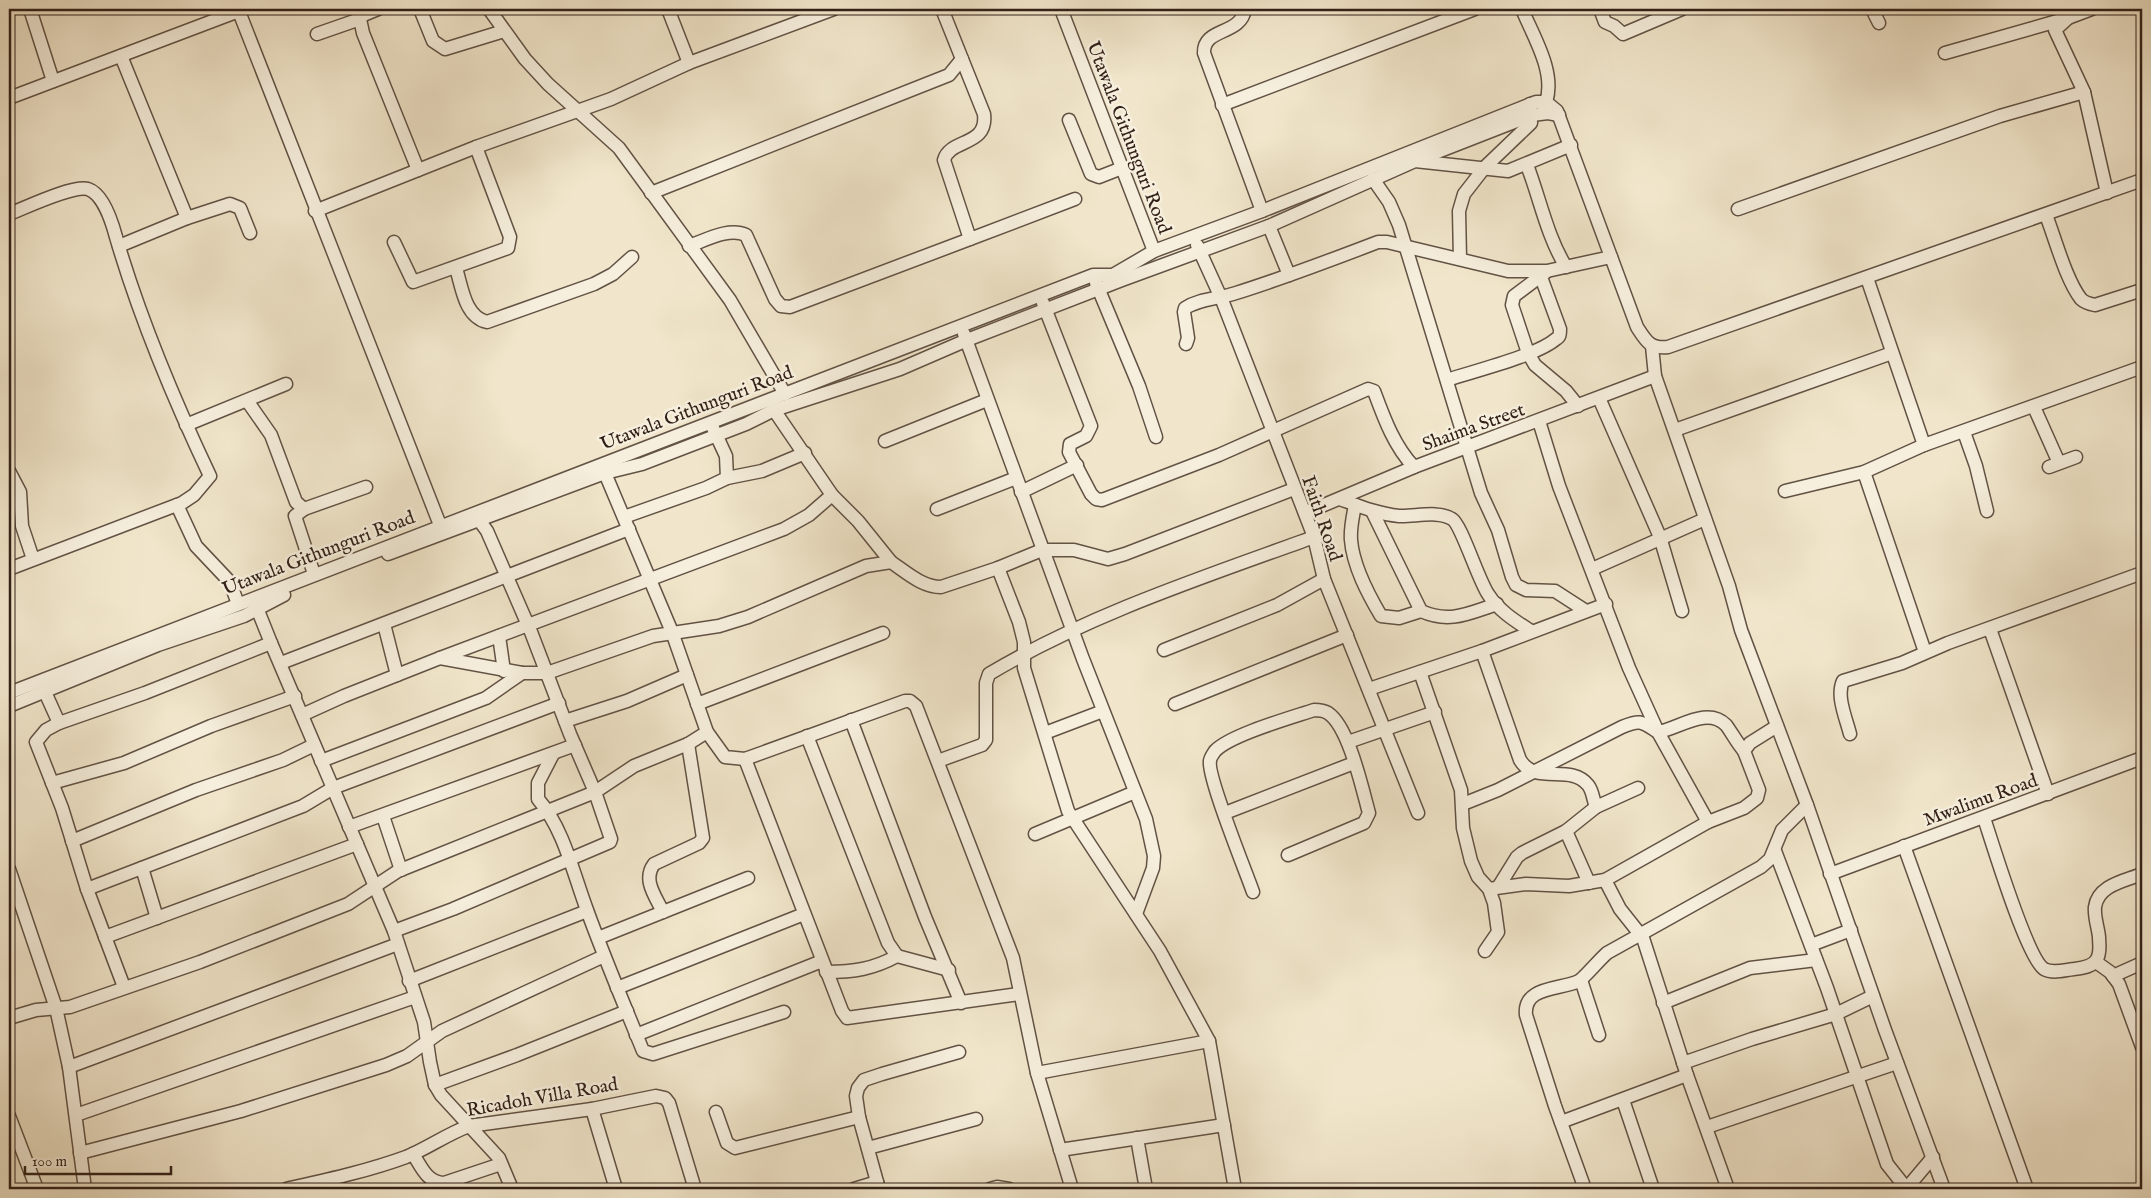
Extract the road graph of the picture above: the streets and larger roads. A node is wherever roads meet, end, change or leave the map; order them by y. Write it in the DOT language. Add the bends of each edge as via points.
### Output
graph roads {
  1 [pos="30,9"];
  2 [pos="378,9"];
  3 [pos="420,9"];
  4 [pos="489,9"];
  5 [pos="668,9"];
  6 [pos="834,9"];
  7 [pos="942,9"];
  8 [pos="1062,9"];
  9 [pos="1246,9"];
  10 [pos="1475,9"];
  11 [pos="1522,9"];
  12 [pos="1600,9"];
  13 [pos="1682,9"];
  14 [pos="1872,9"];
  15 [pos="2092,9"];
  16 [pos="238,10"];
  17 [pos="2068,18"];
  18 [pos="360,19"];
  19 [pos="1878,23"];
  20 [pos="504,32"];
  21 [pos="317,34"];
  22 [pos="1946,54"];
  23 [pos="121,56"];
  24 [pos="962,59"];
  25 [pos="689,64"];
  26 [pos="53,81"];
  27 [pos="2084,92"];
  28 [pos="9,98"];
  29 [pos="1546,102"];
  30 [pos="1222,105"];
  31 [pos="1531,110"];
  32 [pos="577,111"];
  33 [pos="1559,115"];
  34 [pos="1069,120"];
  35 [pos="1571,145"];
  36 [pos="476,148"];
  37 [pos="1415,161"];
  38 [pos="1527,165"];
  39 [pos="1485,167"];
  40 [pos="1122,168"];
  41 [pos="418,170"];
  42 [pos="1373,179"];
  43 [pos="2142,180"];
  44 [pos="651,193"];
  45 [pos="2107,193"];
  46 [pos="1075,199"];
  47 [pos="1738,209"];
  48 [pos="315,211"];
  49 [pos="1262,211"];
  50 [pos="9,214"];
  51 [pos="2046,215"];
  52 [pos="187,218"];
  53 [pos="1268,226"];
  54 [pos="250,233"];
  55 [pos="1193,236"];
  56 [pos="970,239"];
  57 [pos="394,242"];
  58 [pos="119,246"];
  59 [pos="689,246"];
  60 [pos="1404,246"];
  61 [pos="1154,251"];
  62 [pos="1201,252"];
  63 [pos="632,257"];
  64 [pos="1611,257"];
  65 [pos="1460,259"];
  66 [pos="1566,267"];
  67 [pos="456,268"];
  68 [pos="1093,274"];
  69 [pos="1544,274"];
  70 [pos="1289,275"];
  71 [pos="1867,278"];
  72 [pos="1098,289"];
  73 [pos="2142,290"];
  74 [pos="1041,296"];
  75 [pos="1220,296"];
  76 [pos="1046,310"];
  77 [pos="961,326"];
  78 [pos="967,340"];
  79 [pos="1186,344"];
  80 [pos="1652,346"];
  81 [pos="1528,353"];
  82 [pos="1892,353"];
  83 [pos="2142,367"];
  84 [pos="1655,376"];
  85 [pos="1446,380"];
  86 [pos="286,384"];
  87 [pos="785,394"];
  88 [pos="1600,398"];
  89 [pos="986,400"];
  90 [pos="248,402"];
  91 [pos="1578,406"];
  92 [pos="2034,407"];
  93 [pos="774,410"];
  94 [pos="757,411"];
  95 [pos="1539,421"];
  96 [pos="710,422"];
  97 [pos="186,425"];
  98 [pos="1675,430"];
  99 [pos="1272,432"];
  100 [pos="1964,432"];
  101 [pos="717,434"];
  102 [pos="1156,437"];
  103 [pos="886,441"];
  104 [pos="1924,445"];
  105 [pos="1468,447"];
  106 [pos="805,453"];
  107 [pos="2076,456"];
  108 [pos="1077,465"];
  109 [pos="603,468"];
  110 [pos="1414,468"];
  111 [pos="9,471"];
  112 [pos="1864,472"];
  113 [pos="726,478"];
  114 [pos="1016,478"];
  115 [pos="366,487"];
  116 [pos="1294,489"];
  117 [pos="1785,491"];
  118 [pos="1021,492"];
  119 [pos="14,493"];
  120 [pos="832,495"];
  121 [pos="1340,500"];
  122 [pos="177,505"];
  123 [pos="1355,505"];
  124 [pos="937,509"];
  125 [pos="304,510"];
  126 [pos="1372,511"];
  127 [pos="1987,511"];
  128 [pos="1305,513"];
  129 [pos="477,517"];
  130 [pos="1705,519"];
  131 [pos="626,523"];
  132 [pos="440,525"];
  133 [pos="1314,537"];
  134 [pos="1660,537"];
  135 [pos="1042,550"];
  136 [pos="32,559"];
  137 [pos="890,562"];
  138 [pos="998,568"];
  139 [pos="9,569"];
  140 [pos="1592,569"];
  141 [pos="314,574"];
  142 [pos="2142,574"];
  143 [pos="505,578"];
  144 [pos="1324,579"];
  145 [pos="650,580"];
  146 [pos="258,602"];
  147 [pos="238,604"];
  148 [pos="1497,604"];
  149 [pos="1606,604"];
  150 [pos="1422,611"];
  151 [pos="1586,611"];
  152 [pos="1682,611"];
  153 [pos="384,624"];
  154 [pos="528,625"];
  155 [pos="1990,629"];
  156 [pos="1072,631"];
  157 [pos="1531,631"];
  158 [pos="672,632"];
  159 [pos="883,632"];
  160 [pos="1347,635"];
  161 [pos="499,636"];
  162 [pos="271,643"];
  163 [pos="1164,650"];
  164 [pos="1482,651"];
  165 [pos="1024,652"];
  166 [pos="1925,652"];
  167 [pos="440,658"];
  168 [pos="281,663"];
  169 [pos="504,671"];
  170 [pos="1420,672"];
  171 [pos="522,673"];
  172 [pos="547,673"];
  173 [pos="397,675"];
  174 [pos="687,675"];
  175 [pos="1369,689"];
  176 [pos="45,692"];
  177 [pos="9,693"];
  178 [pos="295,696"];
  179 [pos="559,703"];
  180 [pos="697,704"];
  181 [pos="1175,704"];
  182 [pos="9,706"];
  183 [pos="1103,711"];
  184 [pos="1435,712"];
  185 [pos="302,715"];
  186 [pos="851,720"];
  187 [pos="565,721"];
  188 [pos="59,723"];
  189 [pos="1777,726"];
  190 [pos="1385,729"];
  191 [pos="707,732"];
  192 [pos="1658,732"];
  193 [pos="1045,733"];
  194 [pos="1850,734"];
  195 [pos="807,736"];
  196 [pos="1348,742"];
  197 [pos="688,744"];
  198 [pos="314,745"];
  199 [pos="575,745"];
  200 [pos="1744,751"];
  201 [pos="553,754"];
  202 [pos="2142,758"];
  203 [pos="745,759"];
  204 [pos="321,761"];
  205 [pos="938,761"];
  206 [pos="1354,764"];
  207 [pos="1531,772"];
  208 [pos="52,783"];
  209 [pos="333,788"];
  210 [pos="1638,788"];
  211 [pos="595,792"];
  212 [pos="1135,792"];
  213 [pos="2048,794"];
  214 [pos="1463,804"];
  215 [pos="1808,805"];
  216 [pos="1596,807"];
  217 [pos="548,810"];
  218 [pos="1225,813"];
  219 [pos="1418,813"];
  220 [pos="383,816"];
  221 [pos="1071,817"];
  222 [pos="1984,818"];
  223 [pos="1708,822"];
  224 [pos="350,827"];
  225 [pos="1566,830"];
  226 [pos="1035,834"];
  227 [pos="72,841"];
  228 [pos="357,844"];
  229 [pos="1904,846"];
  230 [pos="1775,850"];
  231 [pos="1288,855"];
  232 [pos="569,861"];
  233 [pos="142,868"];
  234 [pos="9,870"];
  235 [pos="401,870"];
  236 [pos="1830,874"];
  237 [pos="2142,874"];
  238 [pos="748,878"];
  239 [pos="1605,880"];
  240 [pos="1589,883"];
  241 [pos="377,887"];
  242 [pos="1494,887"];
  243 [pos="87,890"];
  244 [pos="1253,892"];
  245 [pos="587,911"];
  246 [pos="663,912"];
  247 [pos="804,914"];
  248 [pos="1136,914"];
  249 [pos="157,918"];
  250 [pos="1851,930"];
  251 [pos="394,931"];
  252 [pos="1640,934"];
  253 [pos="105,937"];
  254 [pos="598,938"];
  255 [pos="398,944"];
  256 [pos="1811,945"];
  257 [pos="1485,951"];
  258 [pos="604,956"];
  259 [pos="897,956"];
  260 [pos="1816,960"];
  261 [pos="2096,962"];
  262 [pos="2142,963"];
  263 [pos="824,967"];
  264 [pos="948,970"];
  265 [pos="2113,976"];
  266 [pos="1581,980"];
  267 [pos="409,981"];
  268 [pos="124,987"];
  269 [pos="618,988"];
  270 [pos="1019,994"];
  271 [pos="1873,996"];
  272 [pos="415,997"];
  273 [pos="961,1003"];
  274 [pos="1662,1003"];
  275 [pos="56,1008"];
  276 [pos="627,1011"];
  277 [pos="784,1012"];
  278 [pos="1836,1014"];
  279 [pos="9,1018"];
  280 [pos="636,1035"];
  281 [pos="1599,1035"];
  282 [pos="427,1041"];
  283 [pos="1209,1041"];
  284 [pos="2142,1047"];
  285 [pos="959,1052"];
  286 [pos="1897,1063"];
  287 [pos="69,1067"];
  288 [pos="1685,1069"];
  289 [pos="1037,1073"];
  290 [pos="1858,1077"];
  291 [pos="435,1085"];
  292 [pos="1623,1100"];
  293 [pos="592,1109"];
  294 [pos="716,1112"];
  295 [pos="76,1115"];
  296 [pos="9,1116"];
  297 [pos="859,1117"];
  298 [pos="976,1119"];
  299 [pos="1561,1122"];
  300 [pos="1224,1125"];
  301 [pos="469,1126"];
  302 [pos="1707,1128"];
  303 [pos="11,1130"];
  304 [pos="1137,1138"];
  305 [pos="868,1148"];
  306 [pos="1060,1150"];
  307 [pos="80,1153"];
  308 [pos="413,1154"];
  309 [pos="1933,1157"];
  310 [pos="501,1164"];
  311 [pos="878,1186"];
  312 [pos="1906,1188"];
  313 [pos="37,1189"];
  314 [pos="84,1189"];
  315 [pos="292,1189"];
  316 [pos="512,1189"];
  317 [pos="616,1189"];
  318 [pos="695,1189"];
  319 [pos="854,1189"];
  320 [pos="990,1189"];
  321 [pos="1010,1189"];
  322 [pos="1072,1189"];
  323 [pos="1146,1189"];
  324 [pos="1235,1189"];
  325 [pos="1585,1189"];
  326 [pos="1653,1189"];
  327 [pos="1728,1189"];
  328 [pos="1944,1189"];
  329 [pos="2027,1189"];
  1 -- 26 [label="street"];
  2 -- 18 [label="street"];
  3 -- 20 [label="street" via="434,41 445,49"];
  4 -- 20 [label="street"];
  5 -- 25 [label="street"];
  6 -- 25 [label="street"];
  7 -- 24 [label="street"];
  8 -- 40 [label="street, Utawala Githunguri Road"];
  9 -- 30 [label="street" via="1244,19 1204,44 1204,53"];
  10 -- 30 [label="street"];
  11 -- 29 [label="street" via="1545,67 1549,84"];
  12 -- 13 [label="street" via="1605,22 1623,34"];
  14 -- 19 [label="street"];
  15 -- 17 [label="street"];
  16 -- 23 [label="street"];
  16 -- 48 [label="street"];
  17 -- 22 [label="street"];
  17 -- 27 [label="street" via="2055,30"];
  18 -- 21 [label="street"];
  18 -- 41 [label="street"];
  20 -- 32 [label="street" via="542,78"];
  23 -- 26 [label="street"];
  23 -- 52 [label="street"];
  24 -- 44 [label="street" via="949,75"];
  24 -- 56 [label="street" via="985,124 981,132 949,152 944,160"];
  25 -- 32 [label="street"];
  26 -- 28 [label="street"];
  27 -- 45 [label="street"];
  27 -- 47 [label="street" via="2000,116"];
  29 -- 31 [label="street"];
  29 -- 33 [label="street"];
  30 -- 49 [label="street"];
  31 -- 33 [label="street"];
  31 -- 37 [label="street"];
  31 -- 39 [label="street" via="1531,123"];
  31 -- 49 [label="street"];
  32 -- 36 [label="street"];
  32 -- 44 [label="street" via="619,148"];
  33 -- 35 [label="street"];
  34 -- 40 [label="street" via="1091,174 1099,177"];
  35 -- 38 [label="street"];
  35 -- 64 [label="street"];
  36 -- 41 [label="street"];
  36 -- 67 [label="street" via="510,243 508,248"];
  37 -- 39 [label="street"];
  37 -- 42 [label="street"];
  38 -- 39 [label="street" via="1508,171"];
  38 -- 66 [label="street" via="1550,238"];
  39 -- 65 [label="street" via="1460,202"];
  40 -- 61 [label="street, Utawala Githunguri Road"];
  41 -- 48 [label="street"];
  42 -- 53 [label="street"];
  42 -- 60 [label="street" via="1389,202"];
  43 -- 45 [label="street"];
  44 -- 59 [label="street"];
  45 -- 51 [label="street"];
  46 -- 56 [label="street"];
  48 -- 132 [label="street"];
  49 -- 55 [label="street"];
  50 -- 58 [label="street" via="74,190 86,189 94,192 105,209"];
  51 -- 71 [label="street"];
  51 -- 73 [label="street" via="2068,272 2088,304 2095,305"];
  52 -- 54 [label="street" via="235,204 240,208"];
  52 -- 58 [label="street"];
  53 -- 62 [label="street"];
  53 -- 70 [label="street"];
  55 -- 61 [label="street"];
  55 -- 62 [label="street, Faith Road"];
  56 -- 59 [label="street" via="790,307 781,306 775,299 746,235 727,233"];
  57 -- 67 [label="street" via="413,282"];
  58 -- 97 [label="street"];
  59 -- 87 [label="street" via="730,300"];
  60 -- 65 [label="street"];
  60 -- 70 [label="street" via="1378,242"];
  60 -- 85 [label="street"];
  61 -- 68 [label="street, Utawala Githunguri Road" via="1113,275"];
  62 -- 72 [label="street"];
  62 -- 75 [label="street, Faith Road"];
  63 -- 67 [label="street" via="613,274 594,284 487,322 477,320 471,313"];
  64 -- 66 [label="street"];
  64 -- 80 [label="street" via="1637,327"];
  65 -- 69 [label="street" via="1508,271"];
  66 -- 69 [label="street"];
  68 -- 72 [label="street"];
  68 -- 74 [label="street, Utawala Githunguri Road"];
  69 -- 81 [label="street" via="1512,300"];
  69 -- 81 [label="street" via="1560,335"];
  70 -- 75 [label="street"];
  71 -- 80 [label="street" via="1668,347"];
  71 -- 82 [label="street"];
  72 -- 76 [label="street"];
  72 -- 102 [label="street" via="1139,386"];
  74 -- 76 [label="street"];
  74 -- 77 [label="street, Utawala Githunguri Road"];
  75 -- 79 [label="street" via="1184,308"];
  75 -- 99 [label="street, Faith Road"];
  76 -- 78 [label="street"];
  76 -- 108 [label="street" via="1091,426 1086,436 1070,444 1070,452"];
  77 -- 78 [label="street"];
  77 -- 87 [label="street, Utawala Githunguri Road"];
  78 -- 89 [label="street"];
  78 -- 93 [label="street" via="900,369"];
  80 -- 84 [label="street"];
  81 -- 85 [label="street"];
  81 -- 91 [label="street" via="1535,365 1566,391"];
  82 -- 98 [label="street"];
  82 -- 104 [label="street"];
  83 -- 92 [label="street"];
  84 -- 88 [label="street, Shaima Street"];
  84 -- 98 [label="street"];
  85 -- 105 [label="street"];
  86 -- 90 [label="street"];
  87 -- 94 [label="street, Utawala Githunguri Road"];
  88 -- 91 [label="street, Shaima Street"];
  88 -- 134 [label="street"];
  89 -- 103 [label="street"];
  89 -- 114 [label="street"];
  90 -- 97 [label="street"];
  90 -- 125 [label="street" via="271,435 296,502"];
  91 -- 95 [label="street, Shaima Street"];
  92 -- 100 [label="street"];
  92 -- 107 [label="street" via="2054,465"];
  93 -- 94 [label="street"];
  93 -- 106 [label="street"];
  94 -- 96 [label="street, Utawala Githunguri Road"];
  94 -- 101 [label="street"];
  95 -- 105 [label="street, Shaima Street"];
  95 -- 140 [label="street"];
  96 -- 101 [label="street"];
  96 -- 109 [label="street, Utawala Githunguri Road"];
  97 -- 122 [label="street" via="210,476 194,495"];
  98 -- 130 [label="street"];
  99 -- 108 [label="street" via="1102,500 1091,494"];
  99 -- 110 [label="street" via="1368,388 1374,391 1385,422"];
  99 -- 116 [label="street, Faith Road"];
  100 -- 104 [label="street"];
  100 -- 127 [label="street"];
  101 -- 109 [label="street" via="642,464"];
  101 -- 113 [label="street" via="726,456"];
  104 -- 112 [label="street"];
  105 -- 110 [label="street, Shaima Street"];
  105 -- 151 [label="street" via="1481,493 1498,530 1516,585 1526,590 1555,591"];
  106 -- 113 [label="street" via="754,473"];
  106 -- 120 [label="street"];
  108 -- 118 [label="street"];
  109 -- 129 [label="street, Utawala Githunguri Road"];
  109 -- 131 [label="street"];
  110 -- 121 [label="street, Shaima Street"];
  111 -- 119 [label="street"];
  112 -- 117 [label="street"];
  112 -- 166 [label="street"];
  113 -- 131 [label="street"];
  114 -- 118 [label="street"];
  114 -- 124 [label="street"];
  115 -- 125 [label="street"];
  116 -- 128 [label="street, Faith Road"];
  116 -- 135 [label="street" via="1108,559 1074,550"];
  118 -- 135 [label="street"];
  119 -- 136 [label="street"];
  120 -- 137 [label="street" via="858,521"];
  120 -- 145 [label="street" via="809,516 784,529"];
  121 -- 123 [label="street"];
  121 -- 128 [label="street, Shaima Street"];
  122 -- 136 [label="street"];
  122 -- 147 [label="street" via="196,546 230,582"];
  123 -- 126 [label="street"];
  123 -- 150 [label="street" via="1353,549 1360,573 1381,616 1399,618"];
  125 -- 141 [label="street" via="295,516"];
  126 -- 148 [label="street" via="1453,519 1461,530 1488,595"];
  126 -- 150 [label="street"];
  128 -- 133 [label="street, Faith Road"];
  129 -- 132 [label="street, Utawala Githunguri Road"];
  129 -- 143 [label="street" via="491,541"];
  129 -- 146 [label="street"];
  130 -- 134 [label="street"];
  130 -- 189 [label="street"];
  131 -- 143 [label="street"];
  131 -- 145 [label="street"];
  132 -- 141 [label="street, Utawala Githunguri Road"];
  133 -- 144 [label="street, Faith Road"];
  133 -- 156 [label="street"];
  134 -- 140 [label="street"];
  134 -- 152 [label="street"];
  135 -- 138 [label="street"];
  135 -- 156 [label="street"];
  136 -- 139 [label="street"];
  137 -- 138 [label="street" via="933,587"];
  137 -- 158 [label="street" via="866,566 748,617 719,626"];
  138 -- 165 [label="street" via="1019,622"];
  140 -- 149 [label="street"];
  141 -- 146 [label="street, Utawala Githunguri Road"];
  142 -- 155 [label="street"];
  143 -- 153 [label="street"];
  143 -- 154 [label="street"];
  144 -- 160 [label="street, Faith Road"];
  144 -- 163 [label="street" via="1277,605"];
  145 -- 154 [label="street"];
  145 -- 158 [label="street"];
  146 -- 147 [label="street, Utawala Githunguri Road"];
  146 -- 162 [label="street"];
  146 -- 176 [label="street" via="244,616 158,645"];
  147 -- 177 [label="street, Utawala Githunguri Road"];
  148 -- 150 [label="street" via="1452,618 1434,617"];
  148 -- 157 [label="street" via="1510,618"];
  149 -- 151 [label="street"];
  149 -- 192 [label="street" via="1629,668"];
  151 -- 157 [label="street"];
  153 -- 168 [label="street"];
  153 -- 173 [label="street"];
  154 -- 161 [label="street"];
  154 -- 172 [label="street"];
  155 -- 166 [label="street"];
  155 -- 213 [label="street"];
  156 -- 165 [label="street"];
  156 -- 183 [label="street"];
  157 -- 164 [label="street"];
  158 -- 172 [label="street" via="631,642"];
  158 -- 174 [label="street"];
  159 -- 180 [label="street"];
  160 -- 175 [label="street, Faith Road"];
  160 -- 181 [label="street"];
  161 -- 167 [label="street"];
  161 -- 169 [label="street"];
  162 -- 168 [label="street"];
  162 -- 188 [label="street" via="146,693"];
  164 -- 170 [label="street"];
  164 -- 207 [label="street" via="1520,760"];
  165 -- 193 [label="street" via="1024,668"];
  165 -- 205 [label="street" via="988,674 986,740 982,745"];
  166 -- 194 [label="street" via="1902,663 1843,681 1840,688"];
  167 -- 169 [label="street"];
  167 -- 173 [label="street"];
  168 -- 178 [label="street"];
  169 -- 171 [label="street"];
  170 -- 175 [label="street"];
  170 -- 184 [label="street"];
  171 -- 172 [label="street"];
  171 -- 204 [label="street" via="486,698"];
  172 -- 179 [label="street"];
  173 -- 185 [label="street"];
  174 -- 180 [label="street"];
  174 -- 187 [label="street" via="627,701"];
  175 -- 190 [label="street, Faith Road"];
  176 -- 182 [label="street"];
  176 -- 188 [label="street"];
  178 -- 185 [label="street"];
  178 -- 208 [label="street" via="124,762"];
  179 -- 187 [label="street"];
  179 -- 209 [label="street"];
  180 -- 191 [label="street"];
  183 -- 193 [label="street"];
  183 -- 212 [label="street"];
  184 -- 190 [label="street"];
  184 -- 214 [label="street" via="1462,790"];
  185 -- 198 [label="street"];
  186 -- 195 [label="street"];
  186 -- 205 [label="street" via="910,701 916,706"];
  186 -- 264 [label="street"];
  187 -- 199 [label="street"];
  188 -- 208 [label="street" via="46,730 36,742"];
  189 -- 200 [label="street" via="1750,743"];
  189 -- 215 [label="street"];
  190 -- 196 [label="street"];
  190 -- 219 [label="street, Faith Road"];
  191 -- 197 [label="street"];
  191 -- 203 [label="street" via="725,757"];
  192 -- 200 [label="street" via="1691,720 1719,720"];
  192 -- 207 [label="street" via="1643,722 1631,724"];
  192 -- 223 [label="street"];
  193 -- 221 [label="street" via="1060,792"];
  195 -- 203 [label="street"];
  195 -- 259 [label="street" via="888,943"];
  196 -- 206 [label="street"];
  196 -- 218 [label="street" via="1330,714 1314,710 1221,746 1210,762"];
  197 -- 211 [label="street" via="634,766"];
  197 -- 246 [label="street" via="703,838 699,843 654,864 648,873 648,880"];
  198 -- 204 [label="street"];
  198 -- 227 [label="street" via="283,760 196,790"];
  199 -- 201 [label="street"];
  199 -- 211 [label="street"];
  200 -- 223 [label="street" via="1759,796 1744,808"];
  201 -- 217 [label="street" via="537,791 538,799"];
  201 -- 220 [label="street"];
  202 -- 213 [label="street, Mwalimu Road"];
  203 -- 247 [label="street"];
  204 -- 209 [label="street"];
  205 -- 270 [label="street" via="1013,958"];
  206 -- 218 [label="street"];
  206 -- 231 [label="street" via="1369,813 1364,823"];
  207 -- 214 [label="street"];
  207 -- 216 [label="street" via="1565,774 1582,780 1588,785"];
  208 -- 227 [label="street"];
  209 -- 224 [label="street"];
  209 -- 233 [label="street" via="304,806"];
  210 -- 216 [label="street"];
  211 -- 217 [label="street"];
  211 -- 232 [label="street" via="610,842"];
  212 -- 221 [label="street"];
  212 -- 248 [label="street" via="1146,819 1154,856 1153,868"];
  213 -- 222 [label="street, Mwalimu Road"];
  214 -- 242 [label="street" via="1463,828 1471,861 1478,877"];
  215 -- 230 [label="street" via="1782,830"];
  215 -- 236 [label="street"];
  216 -- 225 [label="street"];
  217 -- 232 [label="street"];
  217 -- 235 [label="street"];
  218 -- 244 [label="street"];
  220 -- 224 [label="street"];
  220 -- 235 [label="street"];
  221 -- 226 [label="street"];
  221 -- 248 [label="street"];
  222 -- 229 [label="street, Mwalimu Road"];
  222 -- 261 [label="street" via="2007,890 2039,965 2053,972 2087,967"];
  223 -- 239 [label="street"];
  224 -- 228 [label="street"];
  225 -- 240 [label="street"];
  225 -- 242 [label="street" via="1517,857"];
  227 -- 243 [label="street"];
  228 -- 241 [label="street"];
  228 -- 249 [label="street"];
  229 -- 236 [label="street, Mwalimu Road"];
  229 -- 329 [label="street"];
  230 -- 252 [label="street" via="1761,867"];
  230 -- 256 [label="street"];
  232 -- 245 [label="street"];
  232 -- 251 [label="street"];
  233 -- 243 [label="street"];
  233 -- 249 [label="street"];
  234 -- 275 [label="street"];
  235 -- 241 [label="street"];
  236 -- 250 [label="street"];
  237 -- 261 [label="street" via="2105,888 2098,896 2095,912 2099,954"];
  238 -- 246 [label="street"];
  239 -- 240 [label="street"];
  239 -- 252 [label="street" via="1620,910"];
  240 -- 242 [label="street"];
  241 -- 251 [label="street"];
  241 -- 268 [label="street" via="348,904 299,925"];
  242 -- 257 [label="street" via="1498,932"];
  243 -- 253 [label="street"];
  245 -- 254 [label="street"];
  245 -- 267 [label="street"];
  246 -- 254 [label="street"];
  247 -- 263 [label="street"];
  247 -- 269 [label="street"];
  248 -- 283 [label="street"];
  249 -- 253 [label="street"];
  250 -- 256 [label="street"];
  250 -- 271 [label="street"];
  251 -- 255 [label="street"];
  252 -- 266 [label="street" via="1595,963"];
  252 -- 274 [label="street"];
  253 -- 268 [label="street"];
  254 -- 258 [label="street"];
  255 -- 267 [label="street"];
  255 -- 287 [label="street"];
  256 -- 260 [label="street"];
  258 -- 269 [label="street"];
  258 -- 282 [label="street" via="442,1031"];
  259 -- 263 [label="street" via="876,967 855,972"];
  259 -- 264 [label="street"];
  260 -- 274 [label="street" via="1750,968"];
  260 -- 278 [label="street"];
  261 -- 265 [label="street"];
  262 -- 265 [label="street"];
  263 -- 273 [label="street" via="847,1018"];
  263 -- 280 [label="street"];
  264 -- 273 [label="street"];
  265 -- 284 [label="street" via="2119,984"];
  266 -- 281 [label="street"];
  266 -- 299 [label="street" via="1544,991 1526,1002 1526,1015"];
  267 -- 272 [label="street"];
  268 -- 275 [label="street" via="70,1007"];
  269 -- 276 [label="street"];
  270 -- 273 [label="street"];
  270 -- 289 [label="street"];
  271 -- 278 [label="street"];
  271 -- 286 [label="street"];
  272 -- 282 [label="street"];
  272 -- 295 [label="street"];
  274 -- 288 [label="street"];
  275 -- 279 [label="street"];
  275 -- 287 [label="street"];
  276 -- 280 [label="street"];
  276 -- 291 [label="street"];
  277 -- 280 [label="street" via="653,1054 643,1051"];
  278 -- 288 [label="street" via="1752,1039"];
  278 -- 290 [label="street"];
  282 -- 291 [label="street"];
  282 -- 307 [label="street" via="407,1056 241,1112"];
  283 -- 289 [label="street"];
  283 -- 300 [label="street"];
  285 -- 297 [label="street" via="864,1080 856,1096"];
  286 -- 290 [label="street"];
  286 -- 309 [label="street"];
  287 -- 295 [label="street"];
  288 -- 292 [label="street"];
  288 -- 302 [label="street"];
  289 -- 306 [label="street"];
  290 -- 302 [label="street"];
  290 -- 312 [label="street" via="1887,1164"];
  291 -- 301 [label="street"];
  292 -- 299 [label="street"];
  292 -- 326 [label="street"];
  293 -- 301 [label="street, Ricadoh Villa Road"];
  293 -- 317 [label="street"];
  293 -- 318 [label="street, Ricadoh Villa Road" via="645,1096 665,1098 674,1114"];
  294 -- 297 [label="street" via="726,1143 735,1148"];
  295 -- 307 [label="street"];
  296 -- 303 [label="street"];
  297 -- 305 [label="street"];
  298 -- 305 [label="street"];
  299 -- 325 [label="street"];
  300 -- 304 [label="street"];
  300 -- 324 [label="street"];
  301 -- 308 [label="street, Ricadoh Villa Road"];
  301 -- 310 [label="street" via="480,1135"];
  302 -- 327 [label="street"];
  303 -- 313 [label="street"];
  304 -- 306 [label="street"];
  304 -- 323 [label="street"];
  305 -- 311 [label="street"];
  306 -- 322 [label="street"];
  307 -- 314 [label="street"];
  308 -- 310 [label="street" via="429,1179 437,1183"];
  308 -- 315 [label="street, Ricadoh Villa Road"];
  309 -- 312 [label="street"];
  309 -- 328 [label="street"];
  310 -- 316 [label="street"];
  311 -- 319 [label="street"];
  320 -- 321 [label="street"];
}
